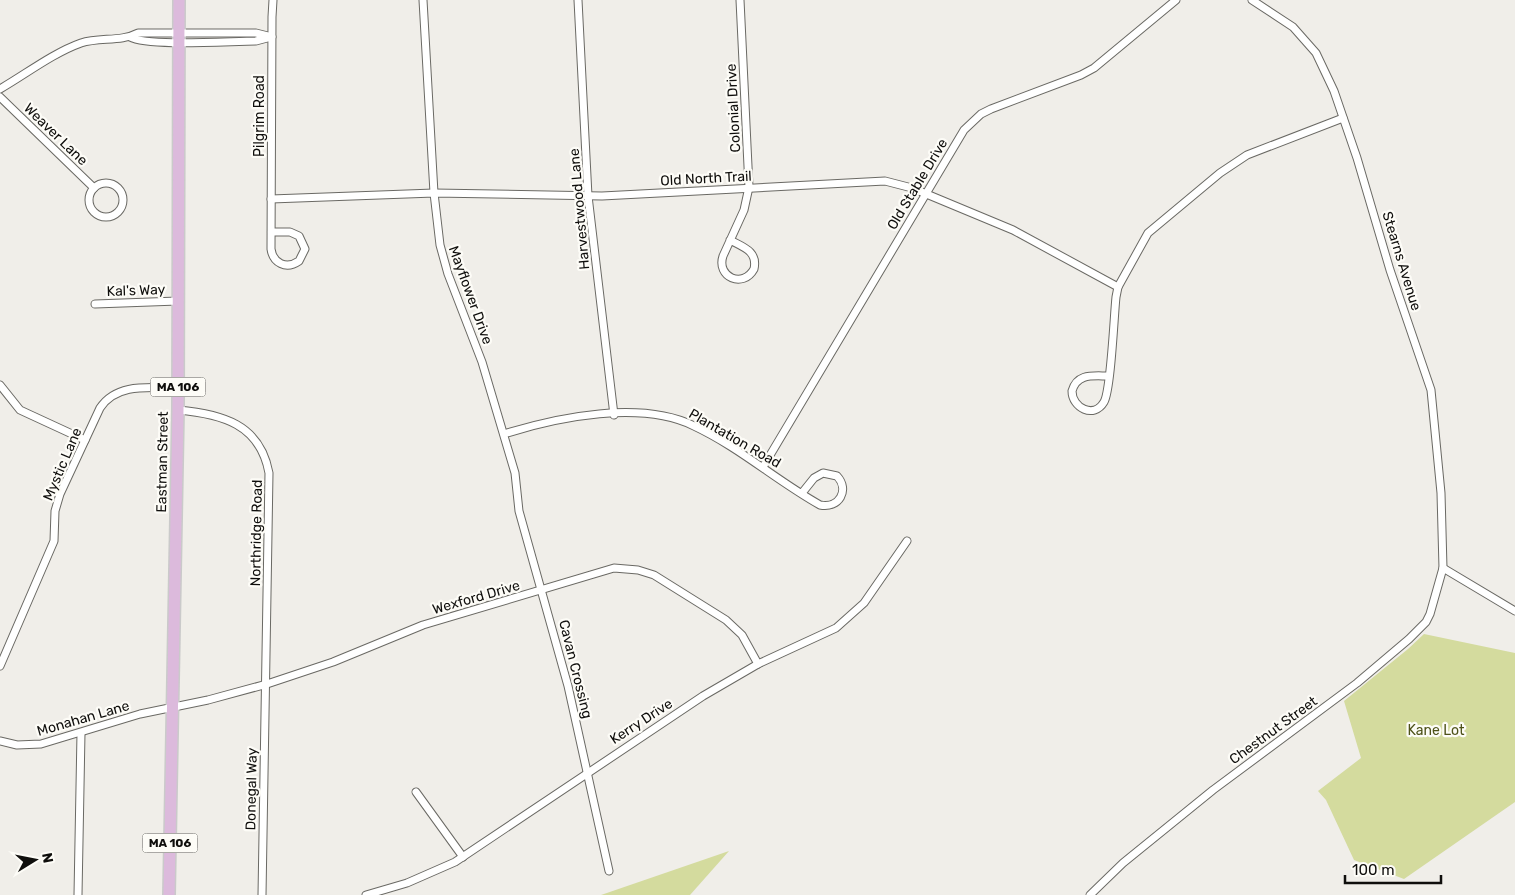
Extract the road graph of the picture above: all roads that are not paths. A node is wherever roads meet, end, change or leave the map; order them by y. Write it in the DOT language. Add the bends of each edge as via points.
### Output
graph roads {
  1 [pos="180,0"];
  2 [pos="273,0"];
  3 [pos="423,0"];
  4 [pos="578,0"];
  5 [pos="740,0"];
  6 [pos="1176,0"];
  7 [pos="1252,0"];
  8 [pos="179,37"];
  9 [pos="272,37"];
  10 [pos="0,89"];
  11 [pos="0,97"];
  12 [pos="1343,118"];
  13 [pos="94,188"];
  14 [pos="749,188"];
  15 [pos="434,193"];
  16 [pos="926,193"];
  17 [pos="588,196"];
  18 [pos="272,199"];
  19 [pos="271,232"];
  20 [pos="730,240"];
  21 [pos="1118,287"];
  22 [pos="178,301"];
  23 [pos="95,304"];
  24 [pos="1108,376"];
  25 [pos="0,385"];
  26 [pos="178,388"];
  27 [pos="178,410"];
  28 [pos="614,414"];
  29 [pos="504,434"];
  30 [pos="85,440"];
  31 [pos="763,467"];
  32 [pos="802,493"];
  33 [pos="907,541"];
  34 [pos="1443,568"];
  35 [pos="542,590"];
  36 [pos="1515,611"];
  37 [pos="758,664"];
  38 [pos="0,666"];
  39 [pos="265,684"];
  40 [pos="173,707"];
  41 [pos="81,732"];
  42 [pos="0,741"];
  43 [pos="587,772"];
  44 [pos="416,792"];
  45 [pos="463,857"];
  46 [pos="608,871"];
  47 [pos="78,895"];
  48 [pos="169,895"];
  49 [pos="262,895"];
  50 [pos="366,895"];
  51 [pos="1090,895"];
  1 -- 8 [label="main road, Eastman Street / MA 106"];
  2 -- 9 [label="street, Pilgrim Road"];
  3 -- 15 [label="street, Mayflower Drive"];
  4 -- 17 [label="street, Harvestwood Lane"];
  5 -- 14 [label="street, Colonial Drive"];
  6 -- 16 [label="street, Old Stable Drive" via="1081,75 981,114 964,130"];
  7 -- 12 [label="street, Stearns Avenue" via="1284,20 1309,42 1325,69"];
  8 -- 9 [label="street" via="256,33"];
  8 -- 10 [label="street" via="138,33 79,44"];
  8 -- 22 [label="main road, Eastman Street / MA 106"];
  9 -- 18 [label="street, Pilgrim Road"];
  11 -- 13 [label="street, Weaver Lane"];
  12 -- 21 [label="street" via="1247,155 1220,173 1148,232"];
  12 -- 34 [label="street, Stearns Avenue" via="1431,390 1441,493"];
  13 -- 13 [label="street" via="106,183 119,188 123,198 118,211 106,217 93,211 89,201"];
  14 -- 16 [label="street, Old North Trail" via="875,180 902,184"];
  14 -- 17 [label="street, Old North Trail"];
  14 -- 20 [label="street, Colonial Drive" via="744,210"];
  15 -- 17 [label="street, Old North Trail"];
  15 -- 18 [label="street, Old North Trail"];
  15 -- 29 [label="street, Mayflower Drive" via="444,259 482,362"];
  16 -- 21 [label="street, Old North Trail" via="1025,235"];
  16 -- 31 [label="street, Old Stable Drive"];
  17 -- 28 [label="street, Harvestwood Lane"];
  18 -- 19 [label="street, Pilgrim Road"];
  19 -- 19 [label="street, Pilgrim Road" via="272,252 277,261 290,266 299,261 304,249 299,236 290,232"];
  20 -- 20 [label="street, Colonial Drive" via="721,266 728,277 741,280 752,272 755,260 748,249"];
  21 -- 24 [label="street"];
  22 -- 23 [label="street, Kal's Way"];
  22 -- 26 [label="main road, Eastman Street / MA 106"];
  24 -- 24 [label="street" via="1106,397 1101,406 1088,410 1076,404 1072,391 1077,381 1087,376"];
  25 -- 30 [label="street" via="20,410"];
  26 -- 27 [label="main road, Eastman Street / MA 106"];
  26 -- 30 [label="street, Mystic Lane" via="136,388 116,393 104,403"];
  27 -- 39 [label="street, Northridge Road" via="211,413 236,424 255,440 267,464 270,490"];
  27 -- 40 [label="main road, Eastman Street / MA 106"];
  28 -- 29 [label="street, Plantation Road" via="554,420"];
  28 -- 31 [label="street, Plantation Road" via="651,413 677,419 696,426"];
  29 -- 35 [label="street, Mayflower Drive" via="516,480 520,517"];
  30 -- 38 [label="street, Mystic Lane" via="58,500 54,541"];
  31 -- 32 [label="street, Plantation Road"];
  32 -- 32 [label="street, Plantation Road" via="827,506 839,500 843,488 837,476 824,473 814,478"];
  33 -- 37 [label="street, Kerry Drive" via="874,590 845,621 822,636"];
  34 -- 36 [label="street"];
  34 -- 51 [label="street, Chestnut Street" via="1428,617 1409,639 1357,683 1187,811 1123,863"];
  35 -- 37 [label="street, Wexford Drive" via="607,570 631,568 645,571 668,582 731,625 746,641"];
  35 -- 39 [label="street, Wexford Drive" via="423,625 333,662"];
  35 -- 43 [label="street, Cavan Crossing"];
  37 -- 43 [label="street, Kerry Drive"];
  39 -- 40 [label="street, Wexford Drive"];
  39 -- 49 [label="street, Donegal Way"];
  40 -- 41 [label="street, Monahan Lane"];
  40 -- 48 [label="main road, Eastman Street / MA 106"];
  41 -- 42 [label="street, Monahan Lane" via="30,746"];
  41 -- 47 [label="street"];
  43 -- 45 [label="street, Kerry Drive"];
  43 -- 46 [label="street, Cavan Crossing"];
  44 -- 45 [label="street"];
  45 -- 50 [label="street, Kerry Drive" via="414,881"];
}
